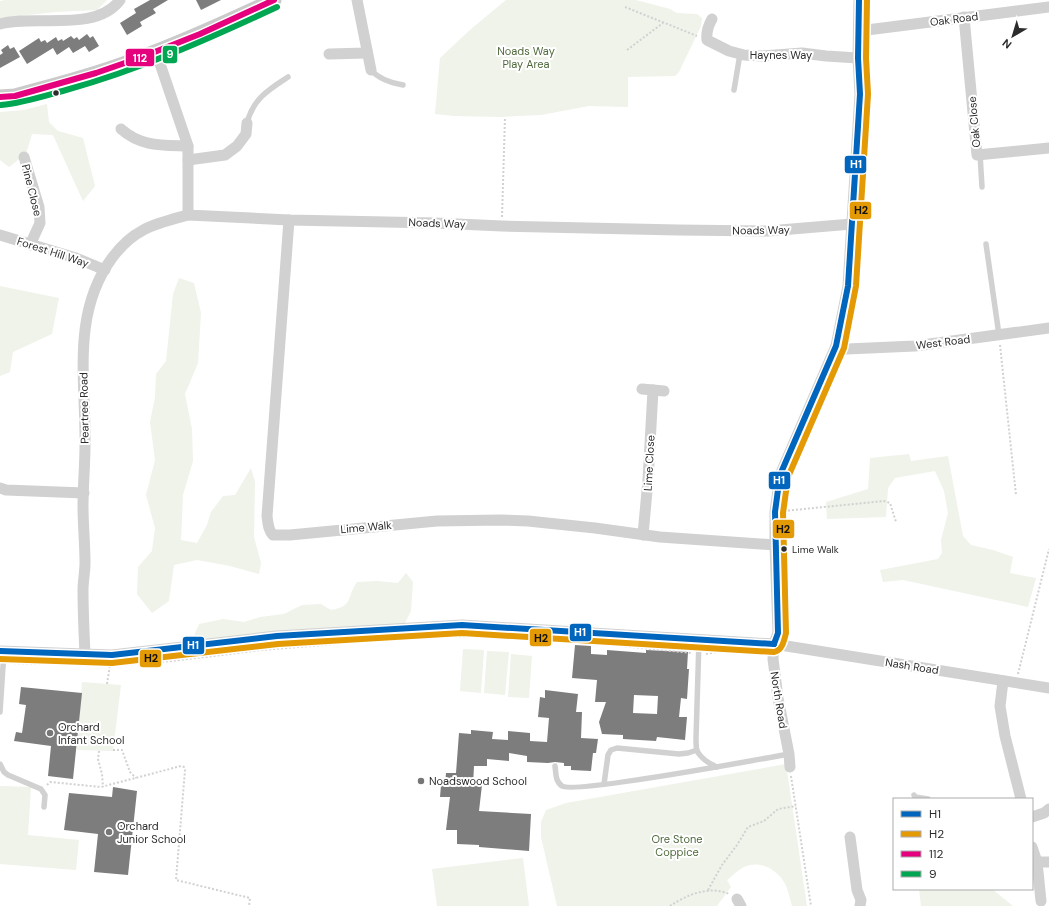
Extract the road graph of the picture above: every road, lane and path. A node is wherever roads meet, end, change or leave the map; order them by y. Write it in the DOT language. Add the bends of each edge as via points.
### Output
graph roads {
  1 [pos="120,0"];
  2 [pos="274,0"];
  3 [pos="357,0"];
  4 [pos="859,0"];
  5 [pos="625,7"];
  6 [pos="1049,7"];
  7 [pos="964,18"];
  8 [pos="712,19"];
  9 [pos="663,22"];
  10 [pos="0,24"];
  11 [pos="859,31"];
  12 [pos="707,40"];
  13 [pos="627,50"];
  14 [pos="156,52"];
  15 [pos="367,53"];
  16 [pos="329,54"];
  17 [pos="740,54"];
  18 [pos="858,58"];
  19 [pos="371,70"];
  20 [pos="288,77"];
  21 [pos="404,85"];
  22 [pos="734,90"];
  23 [pos="0,97"];
  24 [pos="505,117"];
  25 [pos="247,123"];
  26 [pos="121,128"];
  27 [pos="188,146"];
  28 [pos="1049,148"];
  29 [pos="980,154"];
  30 [pos="24,157"];
  31 [pos="188,160"];
  32 [pos="982,187"];
  33 [pos="188,214"];
  34 [pos="289,220"];
  35 [pos="852,224"];
  36 [pos="502,226"];
  37 [pos="0,235"];
  38 [pos="986,244"];
  39 [pos="30,245"];
  40 [pos="105,270"];
  41 [pos="1049,328"];
  42 [pos="999,335"];
  43 [pos="836,346"];
  44 [pos="664,391"];
  45 [pos="0,488"];
  46 [pos="84,493"];
  47 [pos="1016,495"];
  48 [pos="776,512"];
  49 [pos="896,522"];
  50 [pos="643,535"];
  51 [pos="775,545"];
  52 [pos="1049,549"];
  53 [pos="469,637"];
  54 [pos="440,638"];
  55 [pos="699,640"];
  56 [pos="342,643"];
  57 [pos="774,644"];
  58 [pos="618,646"];
  59 [pos="2,651"];
  60 [pos="720,651"];
  61 [pos="699,653"];
  62 [pos="85,654"];
  63 [pos="111,660"];
  64 [pos="3,663"];
  65 [pos="43,664"];
  66 [pos="103,665"];
  67 [pos="117,665"];
  68 [pos="1003,681"];
  69 [pos="1016,682"];
  70 [pos="107,684"];
  71 [pos="1049,688"];
  72 [pos="0,712"];
  73 [pos="113,750"];
  74 [pos="697,750"];
  75 [pos="99,751"];
  76 [pos="789,754"];
  77 [pos="0,764"];
  78 [pos="555,766"];
  79 [pos="718,767"];
  80 [pos="790,767"];
  81 [pos="136,778"];
  82 [pos="604,784"];
  83 [pos="103,787"];
  84 [pos="41,789"];
  85 [pos="914,795"];
  86 [pos="922,798"];
  87 [pos="1021,798"];
  88 [pos="796,806"];
  89 [pos="44,807"];
  90 [pos="1049,809"];
  91 [pos="1033,818"];
  92 [pos="850,837"];
  93 [pos="1033,850"];
  94 [pos="1037,862"];
  95 [pos="1049,862"];
  96 [pos="708,890"];
  97 [pos="1041,901"];
  98 [pos="739,903"];
  99 [pos="249,906"];
  100 [pos="670,906"];
  101 [pos="812,906"];
  102 [pos="860,906"];
  1 -- 10 [label="street" via="102,15 69,21"];
  2 -- 14 [label="street"];
  3 -- 15 [label="street"];
  4 -- 11 [label="street, North Road"];
  5 -- 9 [label="path"];
  6 -- 7 [label="street, Oak Road"];
  7 -- 11 [label="street, Oak Road"];
  7 -- 29 [label="street, Oak Close" via="977,155"];
  8 -- 12 [label="street" via="706,32"];
  9 -- 12 [label="path"];
  9 -- 13 [label="path"];
  11 -- 18 [label="street, North Road"];
  12 -- 17 [label="street, Haynes Way" via="723,49"];
  14 -- 23 [label="street" via="122,65 15,96"];
  14 -- 27 [label="street"];
  15 -- 16 [label="street"];
  15 -- 19 [label="street"];
  17 -- 18 [label="street, Haynes Way" via="762,56 802,53"];
  17 -- 22 [label="lane"];
  18 -- 35 [label="street, North Road" via="860,94"];
  19 -- 21 [label="lane" via="384,80"];
  20 -- 25 [label="lane" via="255,103"];
  24 -- 36 [label="path"];
  25 -- 31 [label="street" via="246,134 237,146 225,155"];
  26 -- 27 [label="street" via="129,136 148,144"];
  27 -- 31 [label="street"];
  28 -- 29 [label="street, Oak Close"];
  29 -- 32 [label="lane"];
  30 -- 39 [label="street, Pine Close" via="40,215 40,223"];
  31 -- 33 [label="street"];
  33 -- 34 [label="street, Noads Way"];
  33 -- 40 [label="street, Peartree Road" via="136,233 119,249"];
  34 -- 36 [label="street, Noads Way" via="435,222"];
  34 -- 50 [label="street, Lime Walk" via="268,509 269,528 273,535 478,520 528,521"];
  35 -- 36 [label="street, Noads Way" via="768,231"];
  35 -- 43 [label="street, North Road" via="848,286"];
  37 -- 39 [label="street, Forest Hill Way"];
  38 -- 42 [label="lane"];
  39 -- 40 [label="street, Forest Hill Way" via="76,258"];
  40 -- 46 [label="street, Peartree Road" via="92,297 84,337"];
  41 -- 42 [label="street, West Road"];
  42 -- 43 [label="street, West Road" via="915,346 847,349"];
  42 -- 47 [label="path"];
  43 -- 48 [label="street, North Road" via="780,475"];
  44 -- 50 [label="street, Lime Close" via="647,390 646,501"];
  45 -- 46 [label="street"];
  46 -- 62 [label="street, Peartree Road"];
  48 -- 49 [label="path" via="884,501 890,503"];
  48 -- 51 [label="street, North Road"];
  50 -- 51 [label="street, Lime Walk"];
  51 -- 57 [label="street, North Road" via="778,633"];
  52 -- 69 [label="path"];
  53 -- 54 [label="path"];
  55 -- 57 [label="street, Nash Road"];
  55 -- 61 [label="lane"];
  55 -- 63 [label="street, Nash Road" via="462,625 277,636"];
  56 -- 67 [label="path"];
  57 -- 68 [label="street, Nash Road"];
  57 -- 76 [label="street, North Road" via="773,659 778,698"];
  58 -- 61 [label="path"];
  59 -- 62 [label="street, Nash Road"];
  59 -- 64 [label="lane"];
  60 -- 61 [label="path"];
  61 -- 74 [label="lane"];
  62 -- 63 [label="street, Nash Road"];
  63 -- 66 [label="path"];
  63 -- 70 [label="path"];
  64 -- 65 [label="path"];
  64 -- 72 [label="lane"];
  68 -- 69 [label="street, Nash Road"];
  68 -- 87 [label="street" via="1000,706 1002,721"];
  69 -- 71 [label="street, Nash Road"];
  73 -- 81 [label="path" via="122,750 130,772"];
  74 -- 79 [label="lane" via="711,765"];
  74 -- 82 [label="lane" via="679,754 617,748 611,750"];
  75 -- 83 [label="path"];
  76 -- 79 [label="lane"];
  76 -- 80 [label="street, North Road"];
  77 -- 84 [label="lane" via="8,775"];
  78 -- 82 [label="lane" via="556,778 562,786 569,788"];
  79 -- 82 [label="lane"];
  80 -- 88 [label="path"];
  81 -- 83 [label="path"];
  81 -- 99 [label="path" via="184,767 176,880 250,898"];
  83 -- 84 [label="path" via="50,782"];
  84 -- 89 [label="lane" via="45,795"];
  85 -- 86 [label="lane"];
  88 -- 96 [label="path" via="778,809 764,821 748,827"];
  88 -- 101 [label="path"];
  90 -- 91 [label="street"];
  92 -- 102 [label="street"];
  93 -- 94 [label="street"];
  94 -- 95 [label="street"];
  94 -- 97 [label="street"];
  96 -- 98 [label="path" via="727,893"];
  96 -- 100 [label="path" via="680,899"];
}
